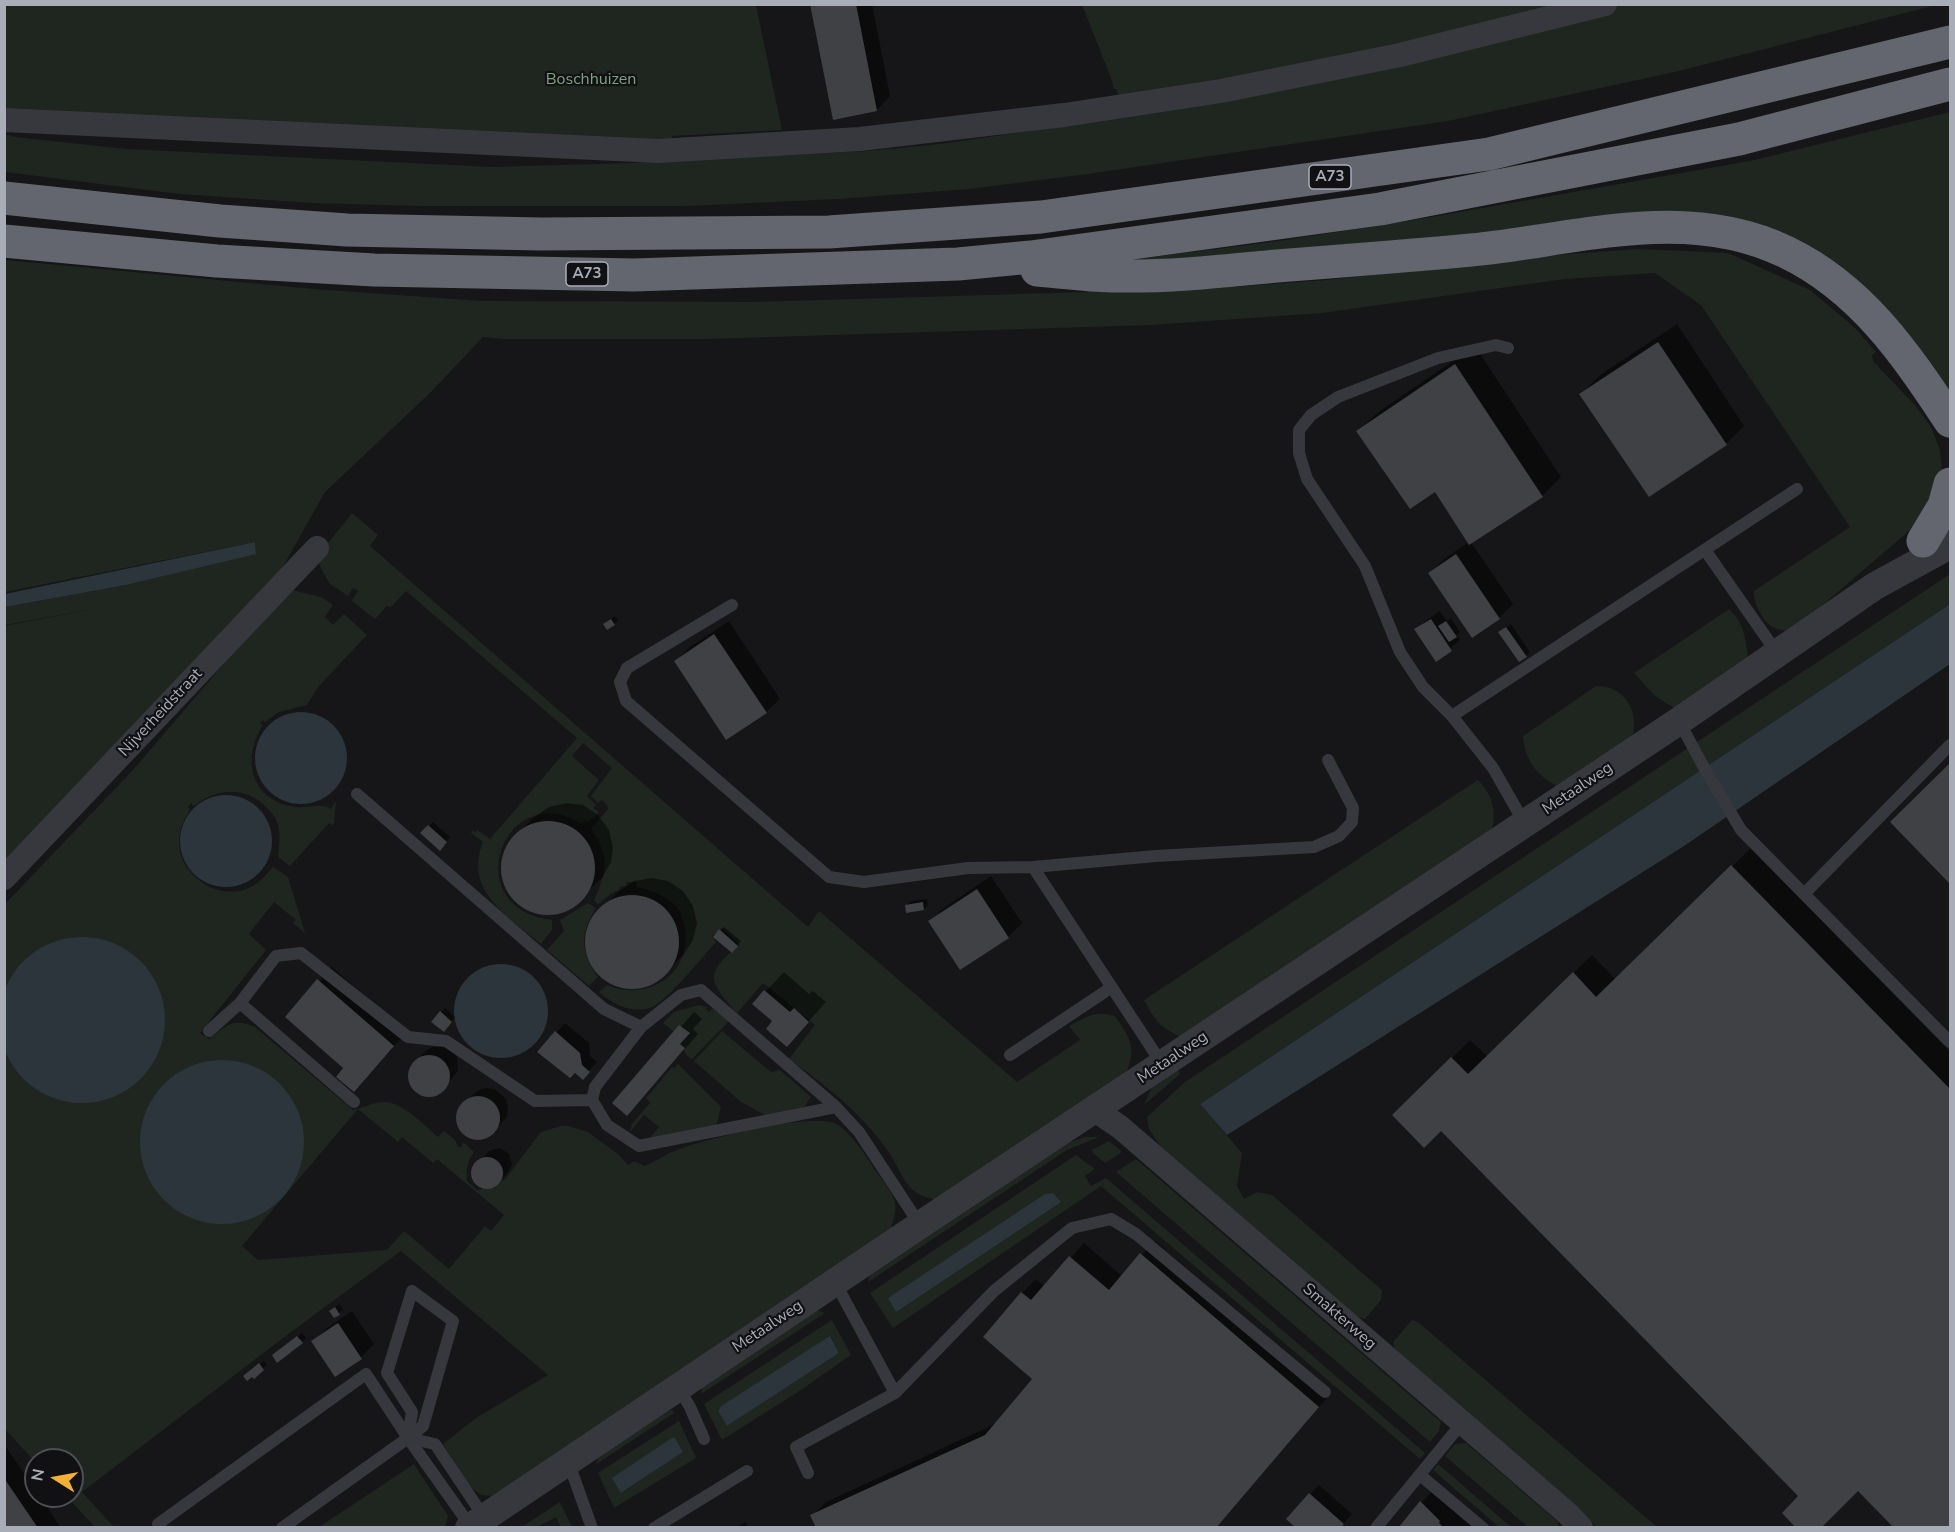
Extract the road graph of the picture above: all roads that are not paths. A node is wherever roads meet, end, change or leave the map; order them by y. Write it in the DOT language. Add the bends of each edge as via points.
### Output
graph roads {
  1 [pos="1605,4"];
  2 [pos="1950,42"];
  3 [pos="1950,84"];
  4 [pos="4,120"];
  5 [pos="4,198"];
  6 [pos="4,241"];
  7 [pos="958,264"];
  8 [pos="1509,348"];
  9 [pos="1950,421"];
  10 [pos="1950,484"];
  11 [pos="1797,489"];
  12 [pos="1950,517"];
  13 [pos="1937,543"];
  14 [pos="317,548"];
  15 [pos="1705,550"];
  16 [pos="732,605"];
  17 [pos="1777,653"];
  18 [pos="1452,716"];
  19 [pos="1679,721"];
  20 [pos="1950,745"];
  21 [pos="1328,760"];
  22 [pos="357,794"];
  23 [pos="1525,824"];
  24 [pos="1033,867"];
  25 [pos="4,878"];
  26 [pos="1804,894"];
  27 [pos="1112,987"];
  28 [pos="240,1003"];
  29 [pos="641,1027"];
  30 [pos="209,1031"];
  31 [pos="1950,1042"];
  32 [pos="1010,1056"];
  33 [pos="1163,1065"];
  34 [pos="592,1100"];
  35 [pos="354,1102"];
  36 [pos="836,1107"];
  37 [pos="1095,1110"];
  38 [pos="920,1225"];
  39 [pos="835,1282"];
  40 [pos="678,1388"];
  41 [pos="1325,1392"];
  42 [pos="896,1393"];
  43 [pos="1462,1423"];
  44 [pos="408,1438"];
  45 [pos="704,1439"];
  46 [pos="568,1461"];
  47 [pos="747,1471"];
  48 [pos="808,1473"];
  49 [pos="1420,1475"];
  50 [pos="475,1524"];
  51 [pos="161,1527"];
  52 [pos="282,1527"];
  53 [pos="592,1527"];
  54 [pos="654,1527"];
  55 [pos="1376,1527"];
  56 [pos="1483,1527"];
  57 [pos="1581,1527"];
  1 -- 4 [label="street" via="1400,55 1221,91 1064,115 860,139 658,151"];
  2 -- 5 [label="highway, A73" via="1489,154 1041,217 829,232 541,234 335,230"];
  3 -- 7 [label="highway, A73" via="1739,139 1380,210"];
  6 -- 7 [label="highway, A73" via="217,261 374,270 634,275"];
  7 -- 9 [label="highway, A73" via="1118,276 1474,250 1637,228 1707,228 1742,235 1785,251 1823,272 1855,297 1909,358"];
  8 -- 18 [label="lane" via="1496,345 1438,357 1338,397 1311,415 1299,430 1299,453 1307,479 1365,566 1401,652 1423,687"];
  10 -- 13 [label="highway"];
  11 -- 15 [label="lane"];
  12 -- 13 [label="street, Metaalweg"];
  13 -- 17 [label="street, Metaalweg"];
  14 -- 25 [label="street, Nijverheidstraat"];
  15 -- 17 [label="lane"];
  15 -- 18 [label="lane"];
  16 -- 24 [label="lane" via="627,668 620,682 626,701 829,877 864,882 968,868"];
  17 -- 19 [label="street, Metaalweg"];
  18 -- 23 [label="lane" via="1493,768"];
  19 -- 23 [label="street, Metaalweg"];
  19 -- 26 [label="lane" via="1741,830"];
  20 -- 26 [label="lane"];
  21 -- 24 [label="lane" via="1353,808 1352,822 1339,836 1314,847"];
  22 -- 29 [label="lane" via="604,1009"];
  23 -- 33 [label="street, Metaalweg"];
  24 -- 27 [label="lane"];
  26 -- 31 [label="lane"];
  27 -- 32 [label="lane"];
  27 -- 33 [label="lane"];
  28 -- 30 [label="lane"];
  28 -- 34 [label="lane" via="276,956 301,952 408,1037 446,1041 536,1101"];
  28 -- 35 [label="lane"];
  29 -- 34 [label="lane" via="595,1087"];
  29 -- 36 [label="lane" via="681,995 701,990"];
  33 -- 37 [label="street, Metaalweg"];
  34 -- 36 [label="lane" via="607,1125 639,1146"];
  36 -- 38 [label="lane" via="859,1132"];
  37 -- 38 [label="street, Metaalweg"];
  37 -- 43 [label="street, Smakterweg" via="1129,1135"];
  38 -- 39 [label="street, Metaalweg"];
  39 -- 40 [label="street, Metaalweg"];
  39 -- 42 [label="lane"];
  40 -- 45 [label="lane"];
  40 -- 46 [label="street, Metaalweg"];
  41 -- 42 [label="lane" via="1136,1234 1110,1219 1072,1228 994,1291"];
  42 -- 48 [label="lane" via="796,1446"];
  43 -- 49 [label="lane"];
  43 -- 57 [label="street, Smakterweg"];
  44 -- 44 [label="lane" via="412,1412 387,1373 412,1291 453,1321 423,1426"];
  44 -- 50 [label="lane"];
  44 -- 50 [label="lane" via="435,1444"];
  44 -- 51 [label="lane" via="366,1374 158,1524"];
  44 -- 52 [label="lane"];
  46 -- 50 [label="street, Metaalweg"];
  46 -- 53 [label="lane"];
  47 -- 54 [label="lane"];
  49 -- 55 [label="lane"];
  49 -- 56 [label="lane"];
}
